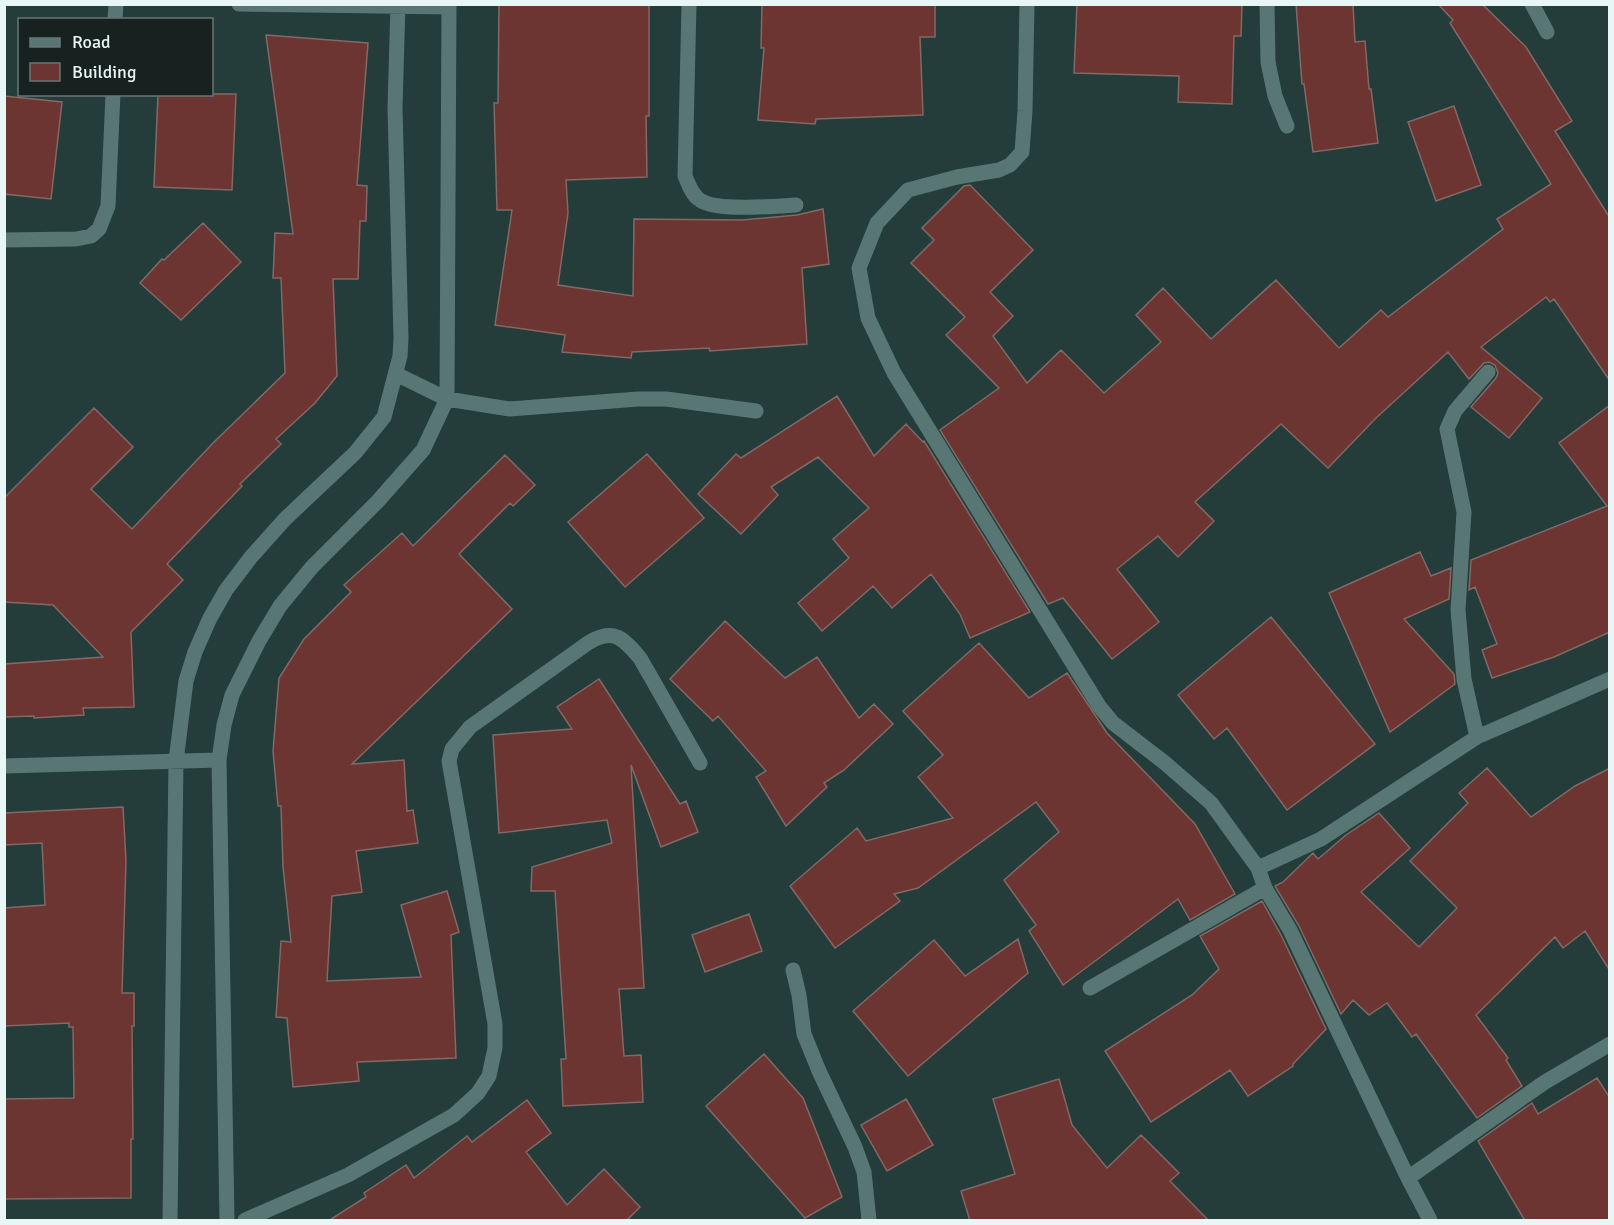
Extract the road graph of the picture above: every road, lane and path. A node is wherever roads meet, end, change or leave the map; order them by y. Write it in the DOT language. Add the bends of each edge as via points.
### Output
graph roads {
  1 [pos="239,4"];
  2 [pos="689,4"];
  3 [pos="1027,4"];
  4 [pos="1267,4"];
  5 [pos="1532,4"];
  6 [pos="398,6"];
  7 [pos="449,6"];
  8 [pos="1547,32"];
  9 [pos="113,96"];
  10 [pos="1287,126"];
  11 [pos="796,205"];
  12 [pos="4,240"];
  13 [pos="1488,372"];
  14 [pos="396,374"];
  15 [pos="447,399"];
  16 [pos="756,411"];
  17 [pos="1610,679"];
  18 [pos="1478,737"];
  19 [pos="219,760"];
  20 [pos="176,761"];
  21 [pos="700,763"];
  22 [pos="4,766"];
  23 [pos="1258,868"];
  24 [pos="1265,888"];
  25 [pos="793,970"];
  26 [pos="1090,988"];
  27 [pos="1610,1044"];
  28 [pos="1408,1178"];
  29 [pos="170,1221"];
  30 [pos="227,1221"];
  31 [pos="245,1221"];
  32 [pos="869,1221"];
  33 [pos="1430,1221"];
  1 -- 6 [label="street"];
  2 -- 11 [label="street" via="686,176 691,190 701,201 720,206"];
  3 -- 23 [label="street" via="1022,152 999,170 908,190 877,223 859,268 868,318 894,373 1099,706 1113,723 1211,803"];
  4 -- 10 [label="street" via="1268,62"];
  5 -- 8 [label="street"];
  6 -- 7 [label="street"];
  6 -- 14 [label="street" via="395,108 401,338"];
  7 -- 15 [label="street"];
  9 -- 12 [label="street" via="108,206 99,229 91,236 76,239"];
  13 -- 18 [label="street" via="1455,411 1447,429 1464,512 1458,610 1464,679"];
  14 -- 15 [label="street"];
  14 -- 20 [label="street" via="384,417 355,453 250,557 210,618 186,681"];
  15 -- 16 [label="street" via="510,409 666,399"];
  15 -- 19 [label="street" via="423,450 280,606 232,695"];
  17 -- 18 [label="street"];
  18 -- 23 [label="street" via="1321,839"];
  19 -- 20 [label="street"];
  19 -- 30 [label="street"];
  20 -- 22 [label="street"];
  20 -- 29 [label="street"];
  21 -- 31 [label="street" via="640,658 612,634 588,643 470,727 452,749 449,761 495,1024 489,1076 478,1093 454,1115 348,1175"];
  23 -- 24 [label="street"];
  24 -- 26 [label="street"];
  24 -- 28 [label="street" via="1290,930"];
  25 -- 32 [label="street" via="804,1034 864,1172"];
  27 -- 28 [label="street" via="1545,1082"];
  28 -- 33 [label="street"];
}
